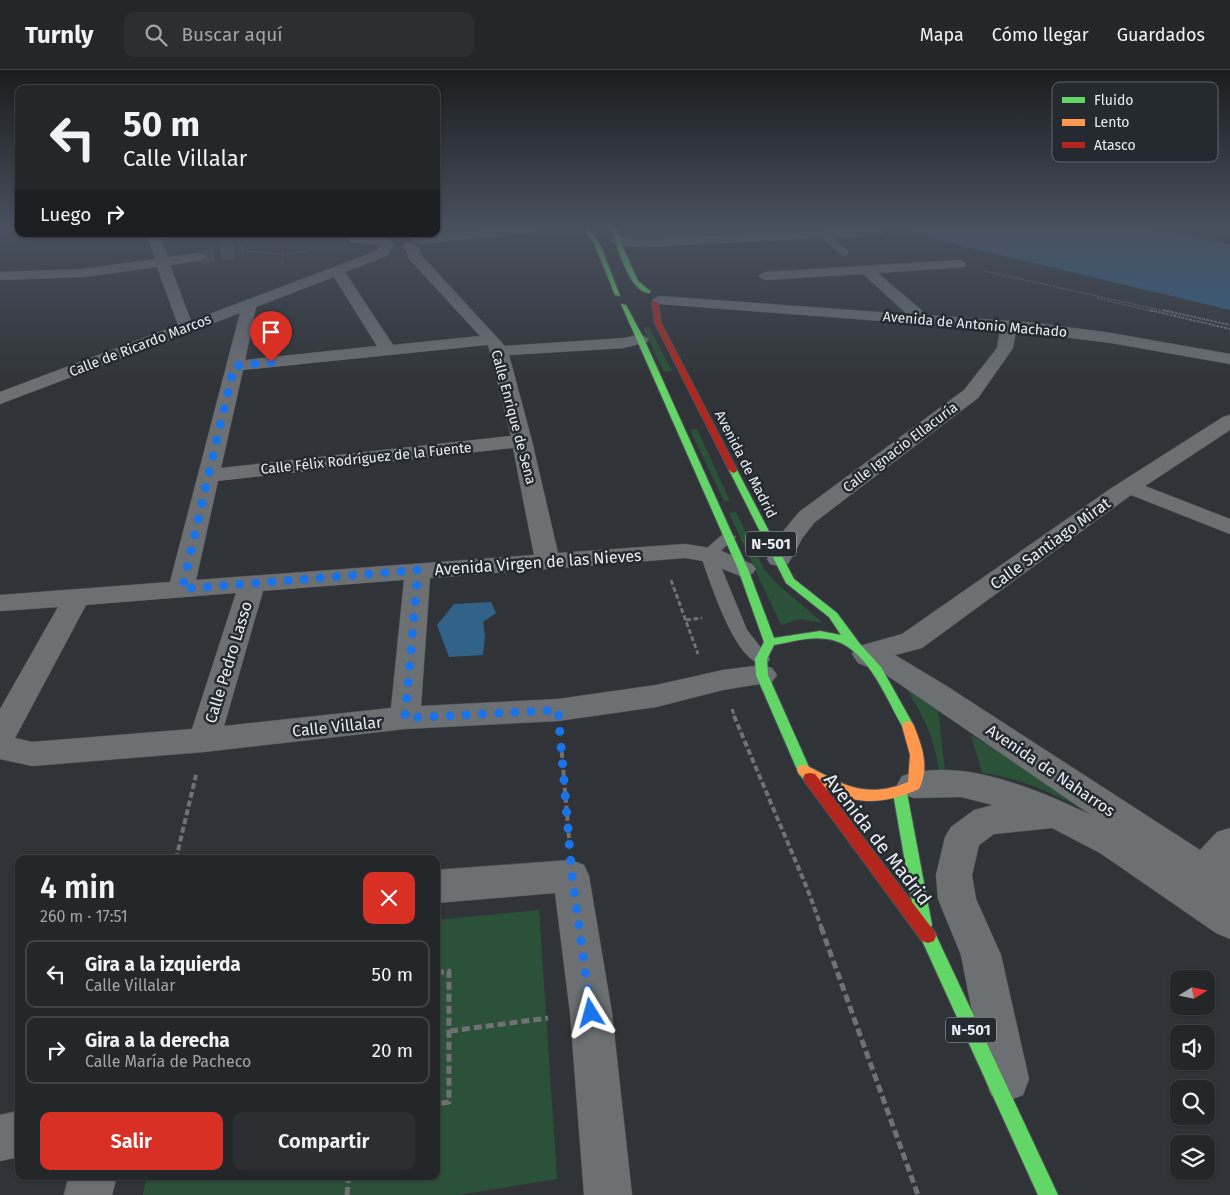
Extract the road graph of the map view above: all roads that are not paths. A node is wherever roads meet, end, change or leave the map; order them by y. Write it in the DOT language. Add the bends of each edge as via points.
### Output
graph roads {
  1 [pos="168,280"];
  2 [pos="310,280"];
  3 [pos="344,280"];
  4 [pos="436,280"];
  5 [pos="613,280"];
  6 [pos="634,280"];
  7 [pos="769,280"];
  8 [pos="878,280"];
  9 [pos="784,298"];
  10 [pos="621,300"];
  11 [pos="649,302"];
  12 [pos="248,304"];
  13 [pos="922,319"];
  14 [pos="189,327"];
  15 [pos="1009,327"];
  16 [pos="641,339"];
  17 [pos="494,346"];
  18 [pos="388,350"];
  19 [pos="1230,359"];
  20 [pos="234,366"];
  21 [pos="0,398"];
  22 [pos="1230,421"];
  23 [pos="522,441"];
  24 [pos="209,476"];
  25 [pos="1129,487"];
  26 [pos="1230,527"];
  27 [pos="728,537"];
  28 [pos="697,552"];
  29 [pos="779,559"];
  30 [pos="548,562"];
  31 [pos="743,569"];
  32 [pos="418,570"];
  33 [pos="252,583"];
  34 [pos="182,589"];
  35 [pos="76,598"];
  36 [pos="0,602"];
  37 [pos="770,642"];
  38 [pos="863,651"];
  39 [pos="761,667"];
  40 [pos="405,718"];
  41 [pos="0,737"];
  42 [pos="204,740"];
  43 [pos="0,747"];
  44 [pos="804,770"];
  45 [pos="907,789"];
  46 [pos="1054,814"];
  47 [pos="1230,843"];
  48 [pos="1203,882"];
  49 [pos="440,887"];
  50 [pos="1230,921"];
  51 [pos="925,928"];
  52 [pos="1018,1132"];
  53 [pos="15,1135"];
  54 [pos="0,1138"];
  55 [pos="92,1180"];
  56 [pos="88,1195"];
  57 [pos="608,1195"];
  58 [pos="1048,1195"];
  1 -- 14 [label="street" via="183,322"];
  2 -- 12 [label="street, Calle de Ricardo Marcos"];
  3 -- 18 [label="street"];
  4 -- 17 [label="street, Calle Enrique de Sena"];
  5 -- 10 [label="highway, N-501"];
  6 -- 11 [label="highway"];
  7 -- 9 [label="street"];
  8 -- 13 [label="street"];
  9 -- 11 [label="street, Avenida de Antonio Machado"];
  9 -- 13 [label="street, Avenida de Antonio Machado"];
  10 -- 11 [label="highway"];
  10 -- 11 [label="highway" via="627,292"];
  10 -- 16 [label="highway, N-501"];
  11 -- 29 [label="highway, Avenida de Madrid / N-501"];
  12 -- 14 [label="street, Calle de Ricardo Marcos"];
  12 -- 20 [label="street"];
  13 -- 15 [label="street, Avenida de Antonio Machado"];
  14 -- 21 [label="street, Calle de Ricardo Marcos"];
  15 -- 19 [label="street, Avenida de Antonio Machado" via="1111,338"];
  15 -- 29 [label="street, Calle Ignacio Ellacuría" via="1006,348 971,394 807,517 792,534"];
  16 -- 17 [label="street" via="624,343"];
  16 -- 27 [label="highway, N-501"];
  17 -- 18 [label="street"];
  17 -- 23 [label="street, Calle Enrique de Sena"];
  18 -- 20 [label="street"];
  20 -- 24 [label="street"];
  22 -- 25 [label="street, Calle Santiago Mirat"];
  23 -- 24 [label="street, Calle Félix Rodríguez de la Fuente"];
  23 -- 30 [label="street, Calle Enrique de Sena"];
  24 -- 34 [label="street"];
  25 -- 26 [label="street"];
  25 -- 38 [label="street, Calle Santiago Mirat" via="912,641"];
  27 -- 28 [label="lane"];
  27 -- 31 [label="highway, N-501"];
  28 -- 30 [label="street, Avenida Virgen de las Nieves"];
  28 -- 31 [label="street, Avenida Virgen de las Nieves"];
  28 -- 39 [label="lane"];
  29 -- 38 [label="highway, Avenida de Madrid / N-501" via="790,581 833,615"];
  30 -- 32 [label="street, Avenida Virgen de las Nieves"];
  31 -- 37 [label="highway, N-501"];
  32 -- 33 [label="street, Avenida Virgen de las Nieves"];
  32 -- 40 [label="street"];
  33 -- 34 [label="street, Avenida Virgen de las Nieves"];
  33 -- 42 [label="street, Calle Pedro Lasso"];
  34 -- 35 [label="street, Avenida Virgen de las Nieves"];
  35 -- 36 [label="street, Avenida Virgen de las Nieves"];
  35 -- 41 [label="street"];
  37 -- 38 [label="highway" via="830,635"];
  37 -- 39 [label="highway"];
  38 -- 45 [label="highway, N-501" via="908,726 919,755 918,771"];
  38 -- 48 [label="street, Avenida de Naharros" via="934,692"];
  39 -- 40 [label="street, Calle Villalar" via="656,696 558,710"];
  39 -- 44 [label="highway, N-501"];
  40 -- 42 [label="street, Calle Villalar"];
  42 -- 43 [label="street, Calle Villalar" via="32,754"];
  44 -- 45 [label="highway" via="837,790 859,797 892,796"];
  44 -- 51 [label="highway, Avenida de Madrid / N-501"];
  45 -- 46 [label="street, Avenida de Naharros" via="961,784 1026,800"];
  45 -- 51 [label="highway, Avenida de Madrid / N-501"];
  46 -- 48 [label="street, Avenida de Naharros"];
  46 -- 52 [label="street" via="986,820 963,837 954,875 957,900 981,956"];
  47 -- 48 [label="street"];
  48 -- 50 [label="street, Avenida de Naharros"];
  49 -- 57 [label="street" via="572,876 591,1013"];
  51 -- 52 [label="highway, Avenida de Madrid / N-501"];
  52 -- 58 [label="highway, Avenida de Madrid / N-501"];
  53 -- 54 [label="street"];
  55 -- 56 [label="street"];
}
